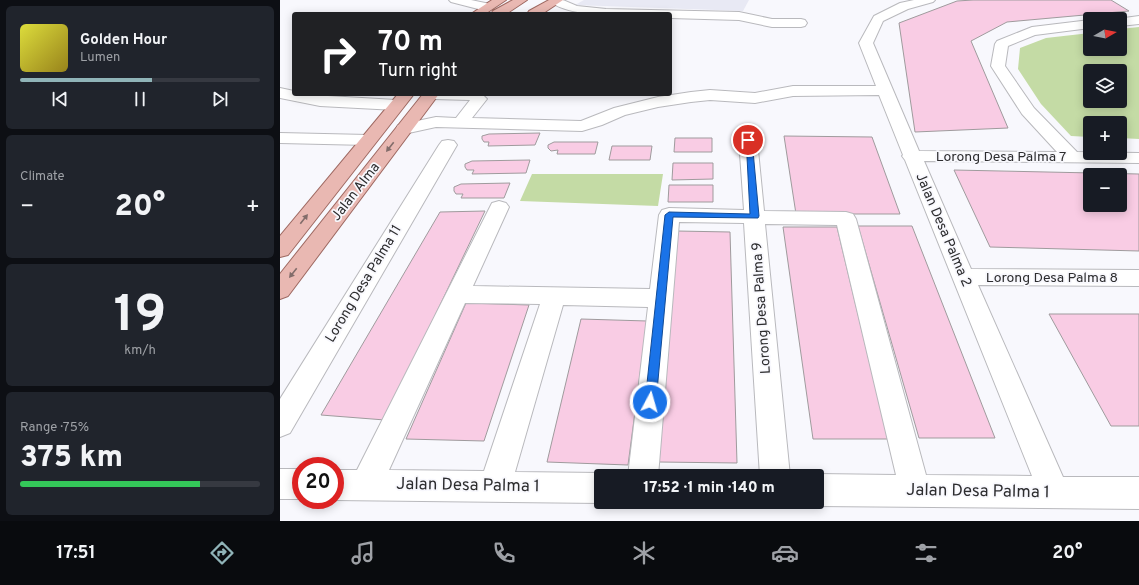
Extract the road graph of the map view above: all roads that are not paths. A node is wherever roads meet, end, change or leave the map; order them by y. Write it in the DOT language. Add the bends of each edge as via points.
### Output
graph roads {
  1 [pos="455,0"];
  2 [pos="500,0"];
  3 [pos="521,0"];
  4 [pos="537,0"];
  5 [pos="557,0"];
  6 [pos="929,0"];
  7 [pos="487,12"];
  8 [pos="517,12"];
  9 [pos="536,12"];
  10 [pos="611,12"];
  11 [pos="672,14"];
  12 [pos="1139,20"];
  13 [pos="1127,21"];
  14 [pos="801,23"];
  15 [pos="1083,25"];
  16 [pos="885,90"];
  17 [pos="280,93"];
  18 [pos="292,95"];
  19 [pos="295,96"];
  20 [pos="430,96"];
  21 [pos="474,96"];
  22 [pos="401,100"];
  23 [pos="460,123"];
  24 [pos="404,129"];
  25 [pos="280,138"];
  26 [pos="368,140"];
  27 [pos="748,140"];
  28 [pos="448,145"];
  29 [pos="911,156"];
  30 [pos="1072,157"];
  31 [pos="1139,158"];
  32 [pos="499,207"];
  33 [pos="755,216"];
  34 [pos="280,250"];
  35 [pos="964,278"];
  36 [pos="1139,278"];
  37 [pos="280,290"];
  38 [pos="457,294"];
  39 [pos="554,296"];
  40 [pos="661,298"];
  41 [pos="280,424"];
  42 [pos="644,469"];
  43 [pos="774,469"];
  44 [pos="280,484"];
  45 [pos="292,484"];
  46 [pos="344,485"];
  47 [pos="366,485"];
  48 [pos="495,486"];
  49 [pos="594,488"];
  50 [pos="824,490"];
  51 [pos="915,491"];
  52 [pos="1054,492"];
  53 [pos="1139,493"];
  1 -- 7 [label="street"];
  2 -- 7 [label="main road"];
  3 -- 7 [label="main road"];
  4 -- 8 [label="main road"];
  5 -- 9 [label="main road"];
  5 -- 10 [label="street" via="567,8"];
  6 -- 16 [label="street, Jalan Desa Palma 2" via="904,6 878,19 866,43"];
  11 -- 14 [label="street" via="739,16 772,23"];
  12 -- 13 [label="street"];
  15 -- 30 [label="street" via="1032,31 1002,44 998,66 1028,111"];
  16 -- 23 [label="street" via="793,91 755,98 710,95 691,97 620,111 582,126"];
  16 -- 29 [label="street, Jalan Desa Palma 2"];
  17 -- 18 [label="street"];
  19 -- 22 [label="street" via="320,101"];
  20 -- 24 [label="main road, Jalan Alma"];
  21 -- 23 [label="street" via="479,100"];
  22 -- 26 [label="main road, Jalan Alma"];
  23 -- 24 [label="street" via="436,122"];
  24 -- 37 [label="main road, Jalan Alma, one-way"];
  25 -- 26 [label="street"];
  34 -- 26 [label="main road, Jalan Alma, one-way"];
  27 -- 33 [label="street, Lorong Desa Palma 9"];
  28 -- 41 [label="street, Lorong Desa Palma 11"];
  29 -- 30 [label="street, Lorong Desa Palma 7"];
  29 -- 35 [label="street, Jalan Desa Palma 2"];
  30 -- 31 [label="street, Lorong Desa Palma 7"];
  32 -- 38 [label="street"];
  33 -- 40 [label="street" via="669,215"];
  33 -- 43 [label="street, Lorong Desa Palma 9"];
  33 -- 51 [label="street" via="846,219"];
  35 -- 36 [label="street, Lorong Desa Palma 8"];
  35 -- 52 [label="street, Jalan Desa Palma 2"];
  38 -- 39 [label="street"];
  38 -- 47 [label="street"];
  39 -- 40 [label="street"];
  39 -- 48 [label="street"];
  40 -- 42 [label="street"];
  44 -- 45 [label="street"];
  46 -- 47 [label="street, Jalan Desa Palma 1"];
  47 -- 48 [label="street, Jalan Desa Palma 1"];
  48 -- 49 [label="street, Jalan Desa Palma 1"];
  50 -- 51 [label="street, Jalan Desa Palma 1"];
  51 -- 52 [label="street, Jalan Desa Palma 1"];
  52 -- 53 [label="street, Jalan Desa Palma 1"];
}
